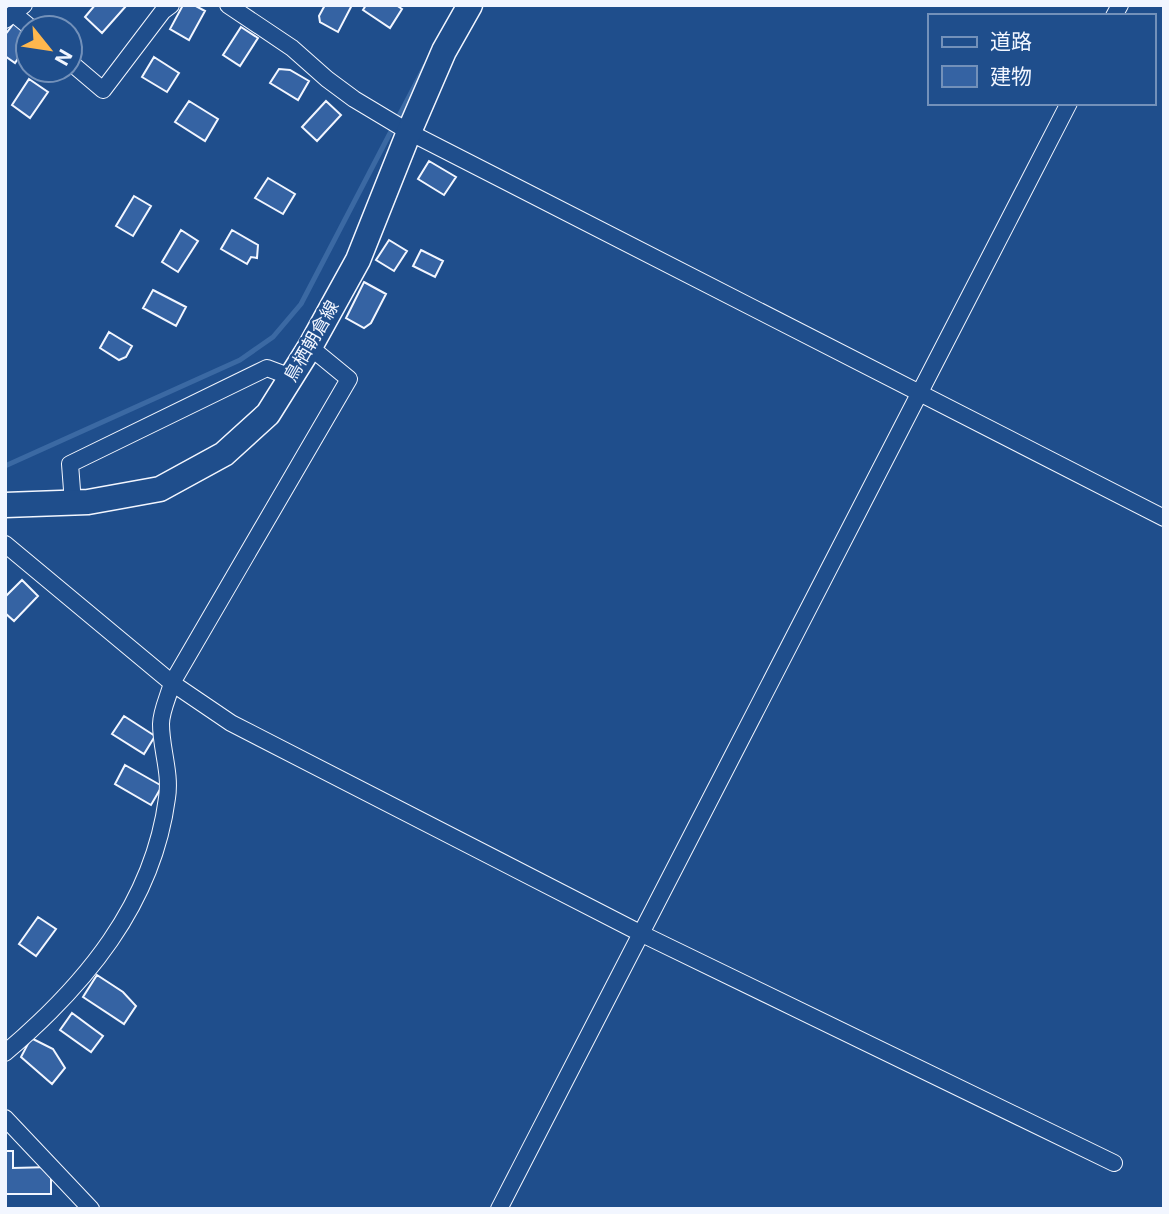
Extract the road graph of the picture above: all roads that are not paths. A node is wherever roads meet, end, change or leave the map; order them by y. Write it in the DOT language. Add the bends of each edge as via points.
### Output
graph roads {
  1 [pos="172,5"];
  2 [pos="228,5"];
  3 [pos="471,5"];
  4 [pos="84,74"];
  5 [pos="1068,105"];
  6 [pos="409,132"];
  7 [pos="310,346"];
  8 [pos="291,377"];
  9 [pos="919,394"];
  10 [pos="73,503"];
  11 [pos="5,506"];
  12 [pos="1164,518"];
  13 [pos="5,544"];
  14 [pos="172,683"];
  15 [pos="642,934"];
  16 [pos="5,1053"];
  17 [pos="5,1118"];
  18 [pos="1114,1163"];
  19 [pos="92,1209"];
  20 [pos="499,1209"];
  1 -- 4 [label="street" via="103,90"];
  2 -- 6 [label="street" via="292,48 354,99"];
  3 -- 6 [label="main road, 鳥栖朝倉線" via="444,51"];
  5 -- 9 [label="street"];
  6 -- 7 [label="main road, 鳥栖朝倉線" via="358,260"];
  6 -- 9 [label="street"];
  7 -- 8 [label="main road, 鳥栖朝倉線"];
  7 -- 14 [label="street" via="349,379"];
  8 -- 10 [label="main road, 鳥栖朝倉線" via="268,414 224,454 160,489"];
  8 -- 10 [label="street" via="267,368 70,464"];
  9 -- 12 [label="street"];
  9 -- 15 [label="street"];
  10 -- 11 [label="main road, 鳥栖朝倉線"];
  13 -- 14 [label="street"];
  14 -- 15 [label="street" via="231,723"];
  14 -- 16 [label="street" via="160,721 169,787 163,826 138,894 79,984"];
  15 -- 18 [label="street"];
  15 -- 20 [label="street"];
  17 -- 19 [label="street"];
}
